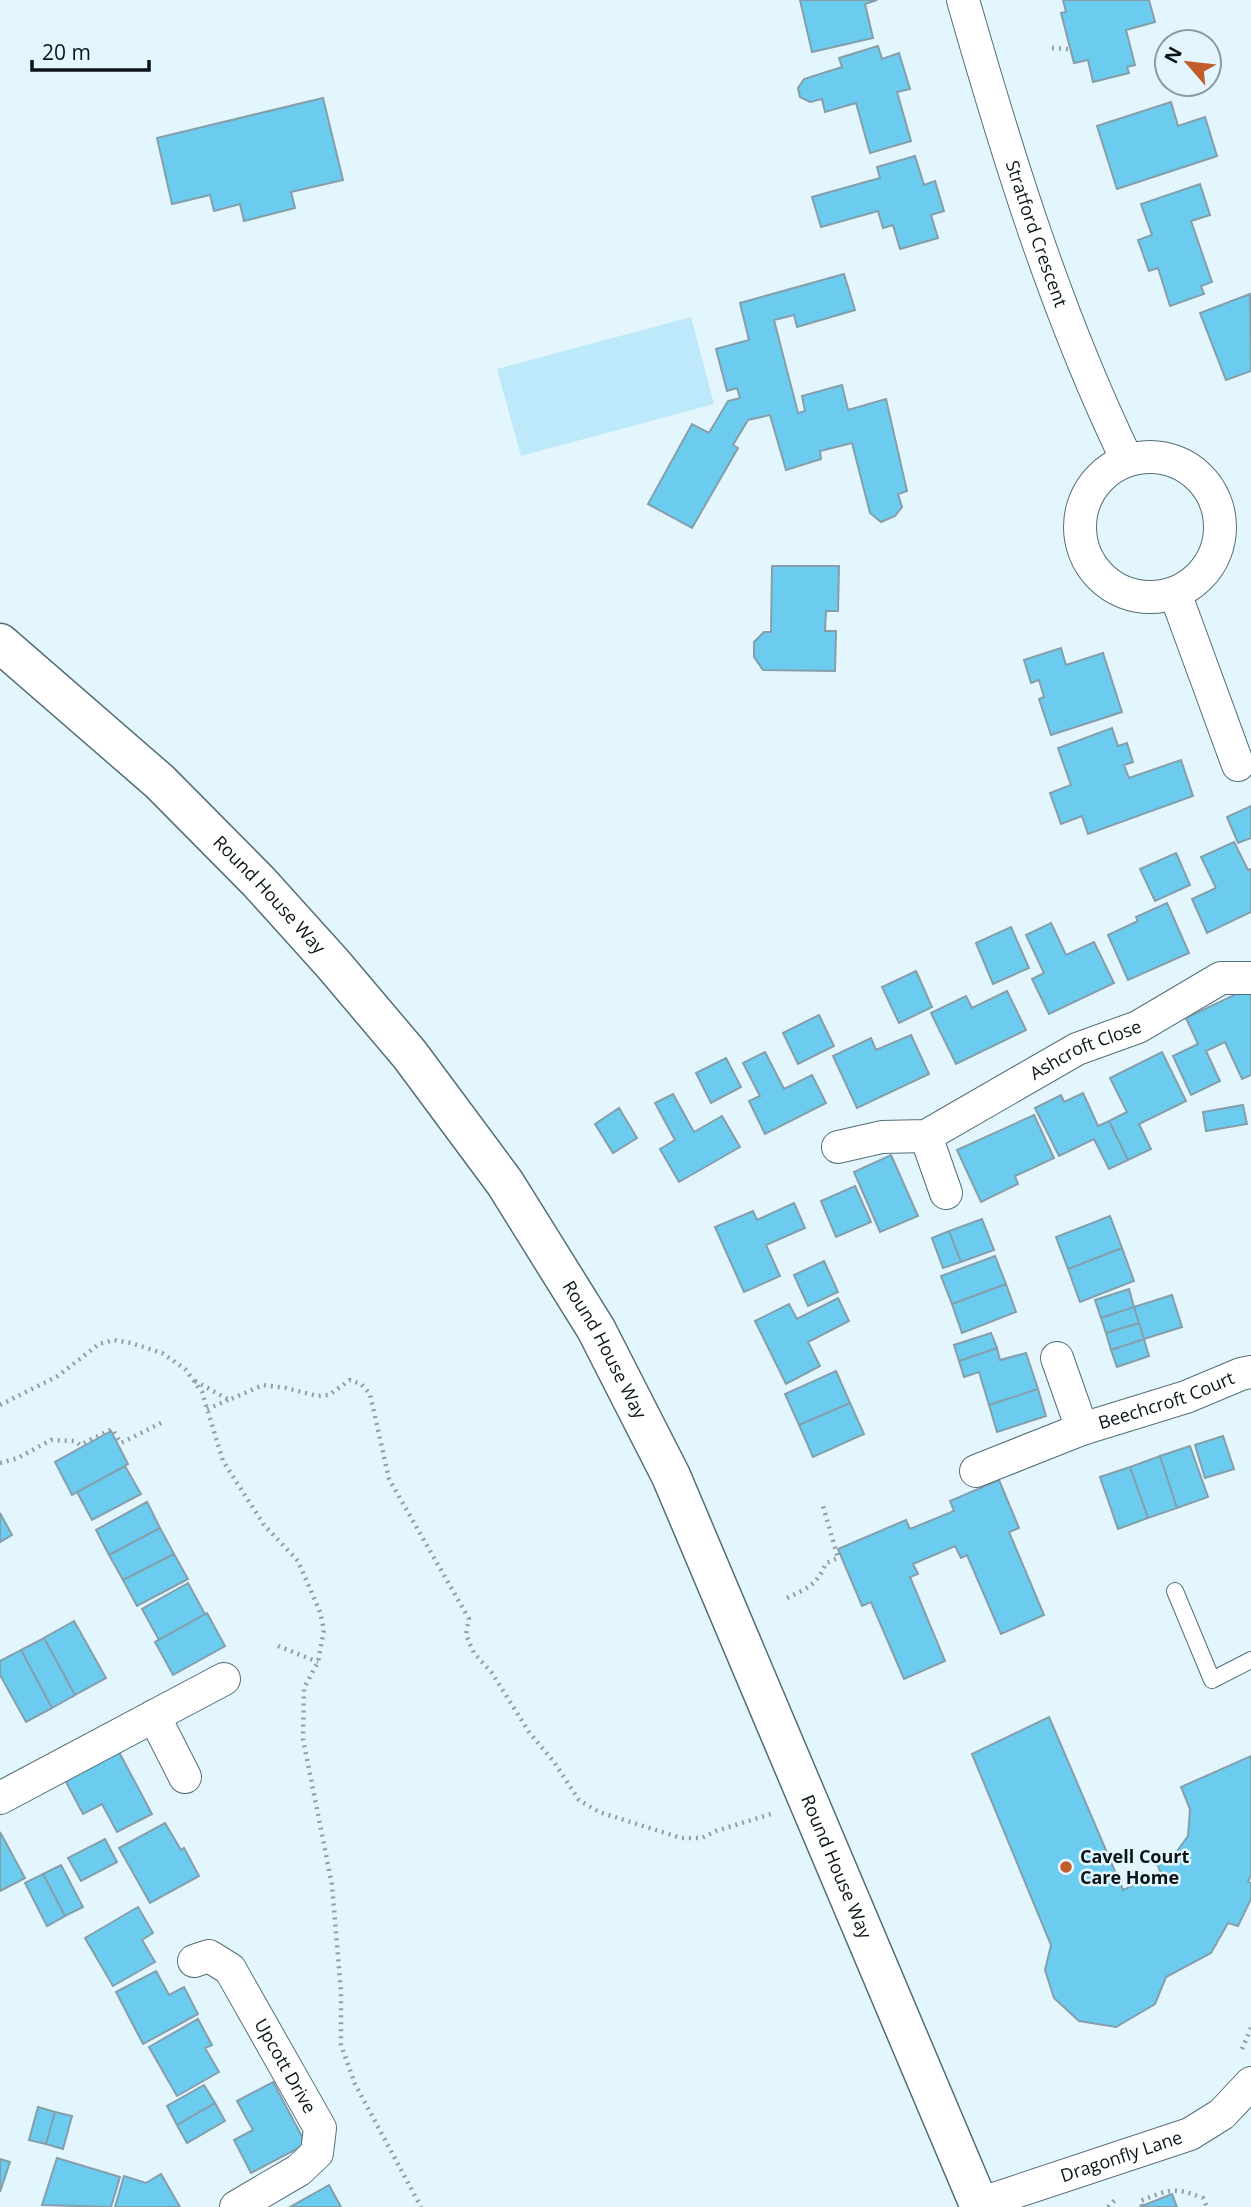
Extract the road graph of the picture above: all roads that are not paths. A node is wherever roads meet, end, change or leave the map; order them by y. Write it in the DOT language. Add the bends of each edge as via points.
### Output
graph roads {
  1 [pos="963,0"];
  2 [pos="1126,460"];
  3 [pos="1175,593"];
  4 [pos="0,643"];
  5 [pos="1238,765"];
  6 [pos="1251,978"];
  7 [pos="926,1136"];
  8 [pos="838,1147"];
  9 [pos="946,1193"];
  10 [pos="1057,1358"];
  11 [pos="1251,1372"];
  12 [pos="1082,1429"];
  13 [pos="975,1471"];
  14 [pos="1175,1591"];
  15 [pos="1251,1660"];
  16 [pos="224,1679"];
  17 [pos="154,1716"];
  18 [pos="185,1777"];
  19 [pos="0,1798"];
  20 [pos="194,1962"];
  21 [pos="1251,2083"];
  22 [pos="979,2205"];
  23 [pos="236,2207"];
  1 -- 2 [label="street, Stratford Crescent" via="1037,242"];
  2 -- 3 [label="street" via="1156,456 1183,464 1205,482 1218,508 1220,536 1211,563 1198,579"];
  2 -- 3 [label="street" via="1103,473 1087,495 1079,523 1083,551 1098,575 1121,591 1144,597"];
  3 -- 5 [label="street"];
  4 -- 22 [label="street, Round House Way" via="160,782 259,882 410,1055 505,1183 596,1329 671,1476"];
  6 -- 7 [label="street, Ashcroft Close" via="1222,978 1138,1027 1077,1048"];
  7 -- 8 [label="street, Ashcroft Close" via="882,1137"];
  7 -- 9 [label="street"];
  10 -- 12 [label="street, Beechcroft Court"];
  11 -- 12 [label="street, Beechcroft Court"];
  12 -- 13 [label="street, Beechcroft Court"];
  14 -- 15 [label="lane" via="1212,1679"];
  16 -- 17 [label="street"];
  17 -- 18 [label="street"];
  17 -- 19 [label="street"];
  20 -- 23 [label="street, Upcott Drive" via="209,1956 230,1969 320,2127 317,2153 299,2170"];
  21 -- 22 [label="street, Dragonfly Lane" via="1222,2114 1190,2134"];
}
